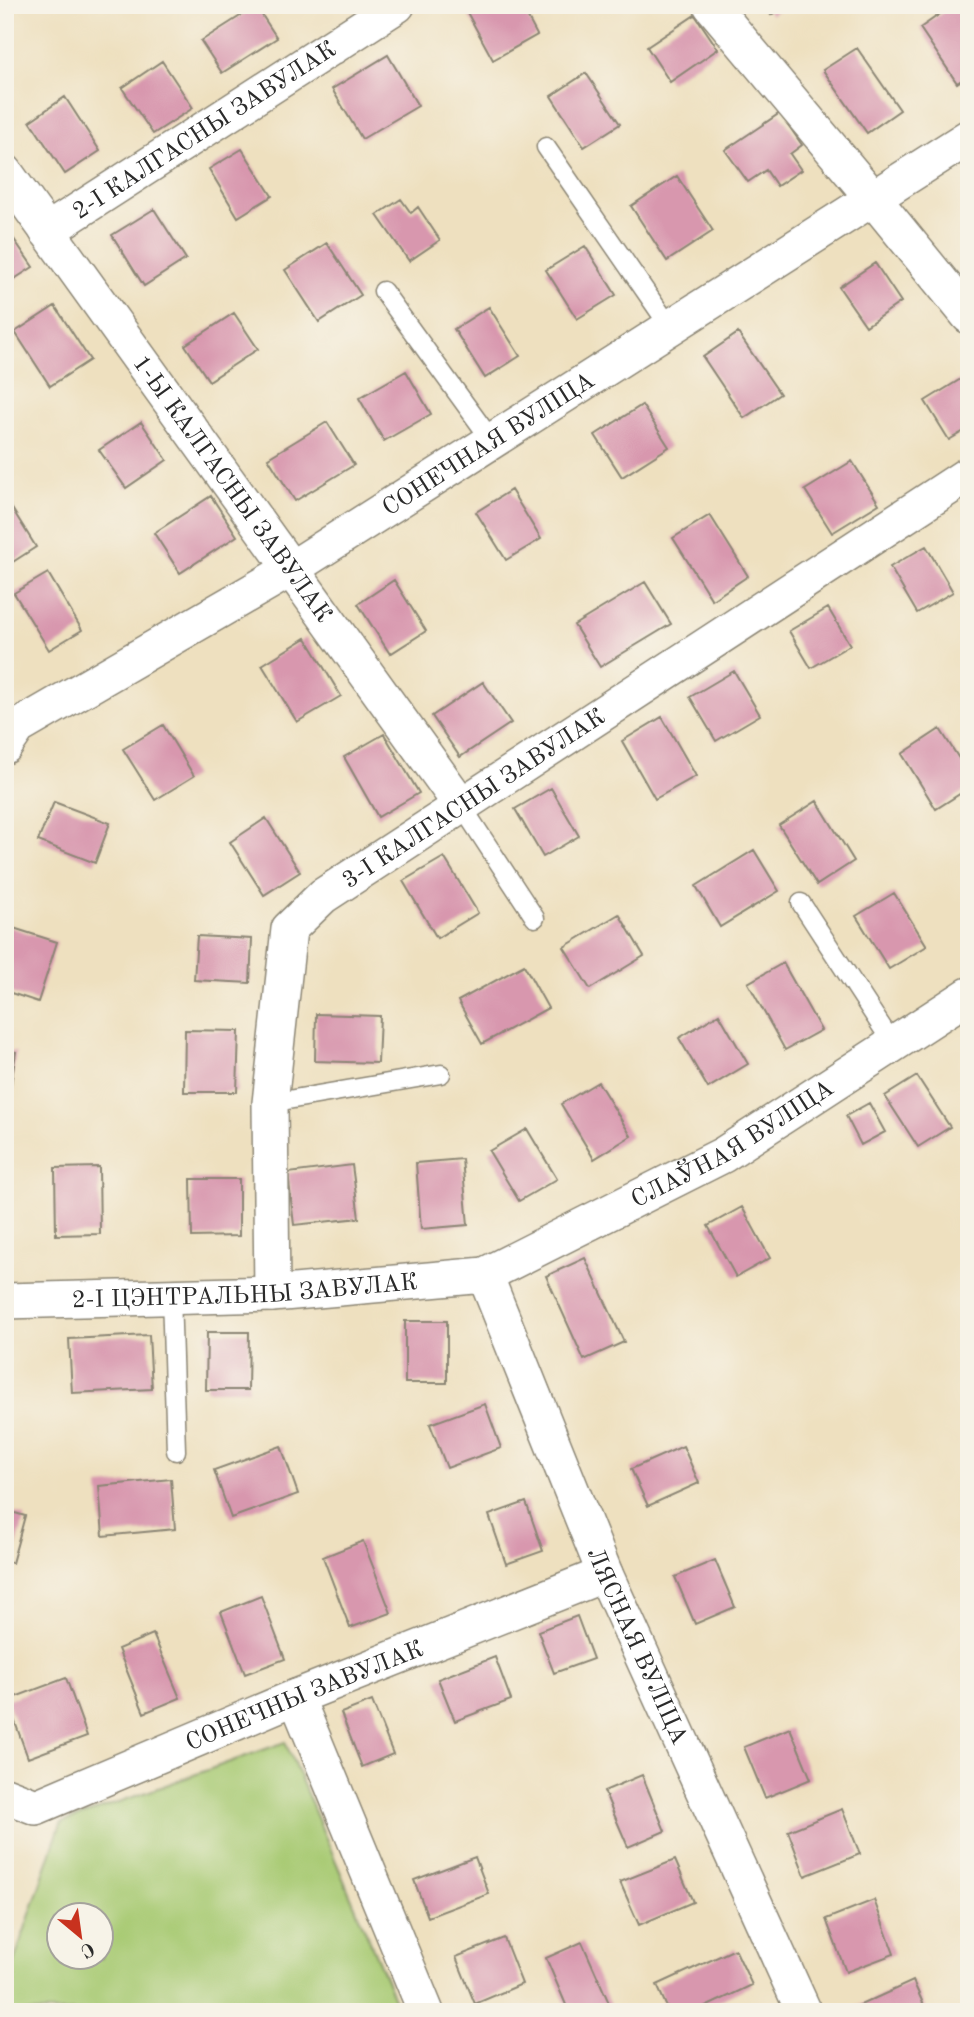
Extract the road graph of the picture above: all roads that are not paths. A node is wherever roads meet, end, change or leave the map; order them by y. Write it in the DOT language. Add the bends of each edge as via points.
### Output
graph roads {
  1 [pos="397,5"];
  2 [pos="711,5"];
  3 [pos="969,136"];
  4 [pos="546,147"];
  5 [pos="5,172"];
  6 [pos="872,197"];
  7 [pos="47,231"];
  8 [pos="383,291"];
  9 [pos="969,316"];
  10 [pos="670,327"];
  11 [pos="492,441"];
  12 [pos="969,474"];
  13 [pos="291,569"];
  14 [pos="10,727"];
  15 [pos="461,806"];
  16 [pos="802,902"];
  17 [pos="536,918"];
  18 [pos="969,995"];
  19 [pos="893,1044"];
  20 [pos="441,1074"];
  21 [pos="270,1103"];
  22 [pos="485,1275"];
  23 [pos="272,1294"];
  24 [pos="171,1295"];
  25 [pos="5,1301"];
  26 [pos="176,1451"];
  27 [pos="605,1574"];
  28 [pos="296,1697"];
  29 [pos="5,1796"];
  30 [pos="426,2012"];
  31 [pos="804,2012"];
  1 -- 7 [label="street, 2-І КАЛГАСНЫ ЗАВУЛАК"];
  2 -- 6 [label="street"];
  3 -- 6 [label="street, СОНЕЧНАЯ ВУЛІЦА"];
  4 -- 10 [label="lane"];
  5 -- 7 [label="street, 1-Ы КАЛГАСНЫ ЗАВУЛАК"];
  6 -- 9 [label="street"];
  6 -- 10 [label="street, СОНЕЧНАЯ ВУЛІЦА"];
  7 -- 13 [label="street, 1-Ы КАЛГАСНЫ ЗАВУЛАК"];
  8 -- 11 [label="lane"];
  10 -- 11 [label="street, СОНЕЧНАЯ ВУЛІЦА"];
  11 -- 13 [label="street, СОНЕЧНАЯ ВУЛІЦА"];
  12 -- 15 [label="street, 3-І КАЛГАСНЫ ЗАВУЛАК"];
  13 -- 14 [label="street, СОНЕЧНАЯ ВУЛІЦА"];
  13 -- 15 [label="street, 1-Ы КАЛГАСНЫ ЗАВУЛАК"];
  15 -- 17 [label="lane"];
  15 -- 21 [label="street, 3-І КАЛГАСНЫ ЗАВУЛАК" via="323,896 289,929"];
  16 -- 19 [label="lane"];
  18 -- 19 [label="street, СЛАЎНАЯ ВУЛІЦА"];
  19 -- 22 [label="street, СЛАЎНАЯ ВУЛІЦА" via="723,1155"];
  20 -- 21 [label="lane"];
  21 -- 23 [label="street, 3-І КАЛГАСНЫ ЗАВУЛАК"];
  22 -- 23 [label="street, 2-І ЦЭНТРАЛЬНЫ ЗАВУЛАК"];
  22 -- 27 [label="street, ЛЯСНАЯ ВУЛІЦА"];
  23 -- 24 [label="street, 2-І ЦЭНТРАЛЬНЫ ЗАВУЛАК"];
  24 -- 25 [label="street, 2-І ЦЭНТРАЛЬНЫ ЗАВУЛАК"];
  24 -- 26 [label="lane"];
  27 -- 28 [label="street, СОНЕЧНЫ ЗАВУЛАК"];
  27 -- 31 [label="street, ЛЯСНАЯ ВУЛІЦА"];
  28 -- 29 [label="street, СОНЕЧНЫ ЗАВУЛАК" via="36,1807"];
  28 -- 30 [label="street"];
}
